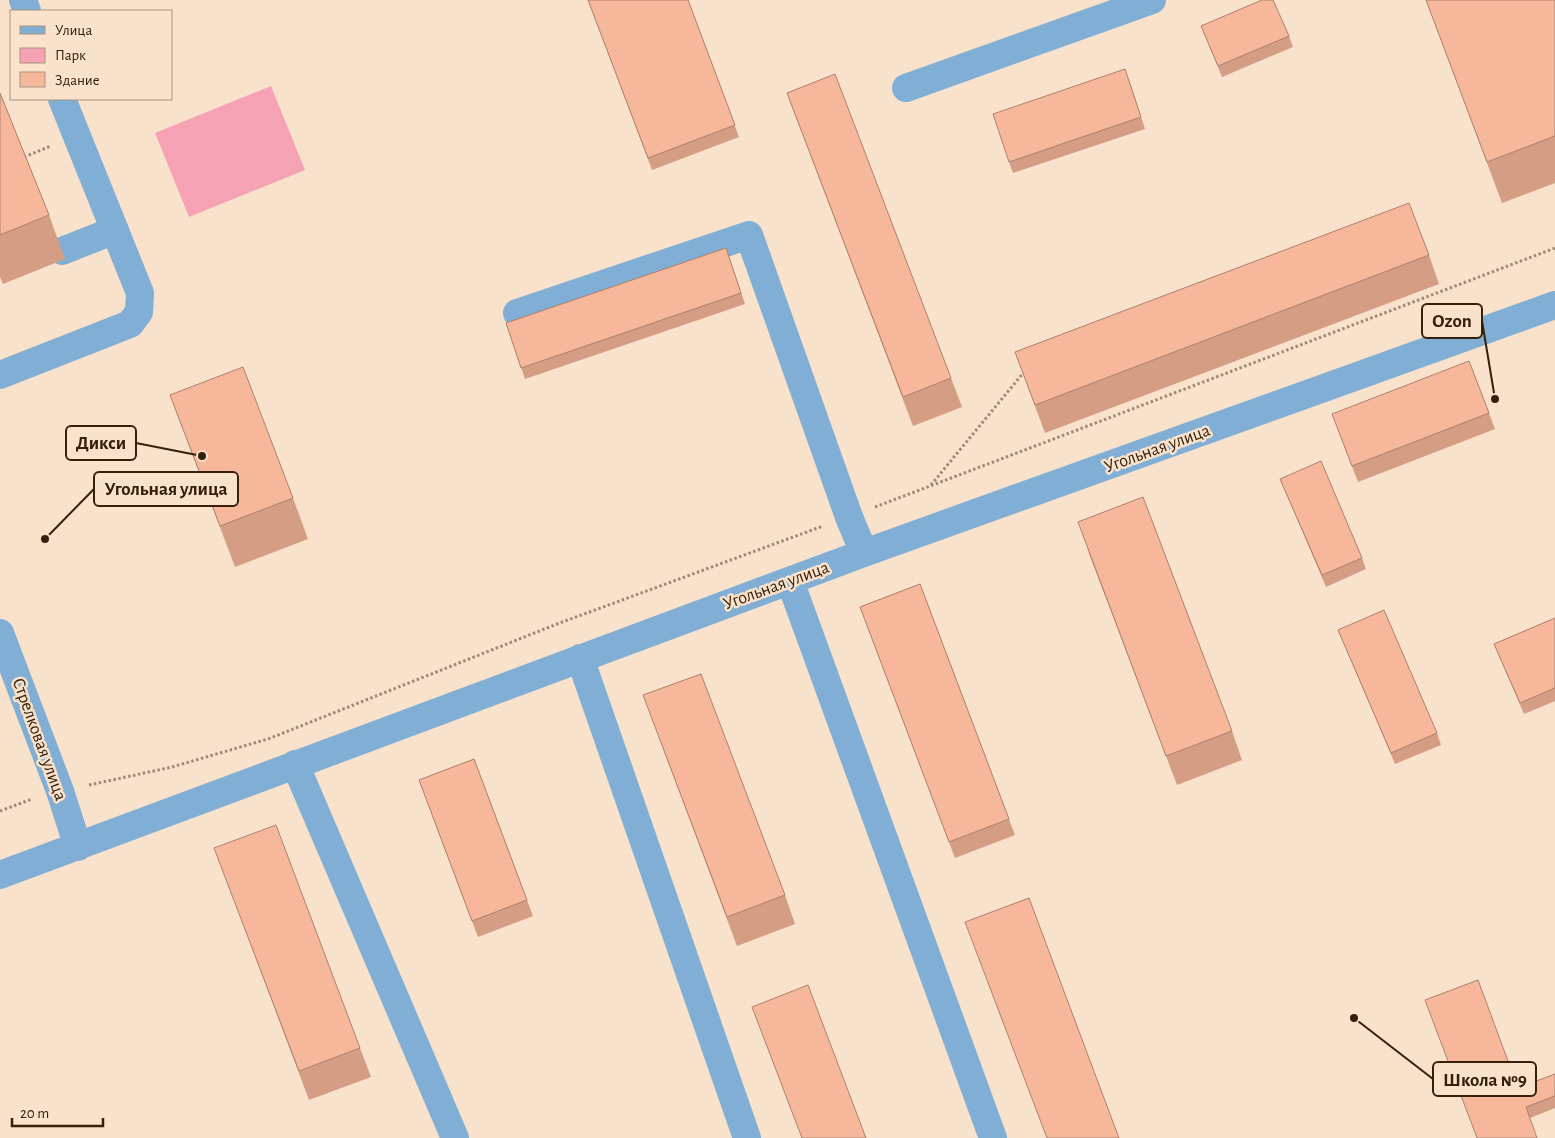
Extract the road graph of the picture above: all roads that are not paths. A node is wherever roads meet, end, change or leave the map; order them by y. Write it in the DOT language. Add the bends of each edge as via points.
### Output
graph roads {
  1 [pos="1152,0"];
  2 [pos="1096,10"];
  3 [pos="906,88"];
  4 [pos="62,100"];
  5 [pos="115,230"];
  6 [pos="62,251"];
  7 [pos="1555,305"];
  8 [pos="517,313"];
  9 [pos="0,375"];
  10 [pos="864,553"];
  11 [pos="790,581"];
  12 [pos="0,633"];
  13 [pos="580,658"];
  14 [pos="295,764"];
  15 [pos="78,847"];
  16 [pos="0,875"];
  17 [pos="455,1138"];
  18 [pos="747,1138"];
  19 [pos="993,1138"];
  1 -- 2 [label="street"];
  2 -- 3 [label="street"];
  4 -- 5 [label="street"];
  5 -- 6 [label="street"];
  5 -- 9 [label="street" via="140,293 139,312 130,324"];
  7 -- 10 [label="street, Угольная улица"];
  8 -- 10 [label="street" via="749,235"];
  10 -- 11 [label="street, Угольная улица"];
  11 -- 13 [label="street, Угольная улица"];
  11 -- 19 [label="street"];
  12 -- 15 [label="street, Стрелковая улица"];
  13 -- 14 [label="street, Угольная улица"];
  13 -- 18 [label="street"];
  14 -- 15 [label="street, Угольная улица"];
  14 -- 17 [label="street"];
  15 -- 16 [label="street, Угольная улица"];
}
